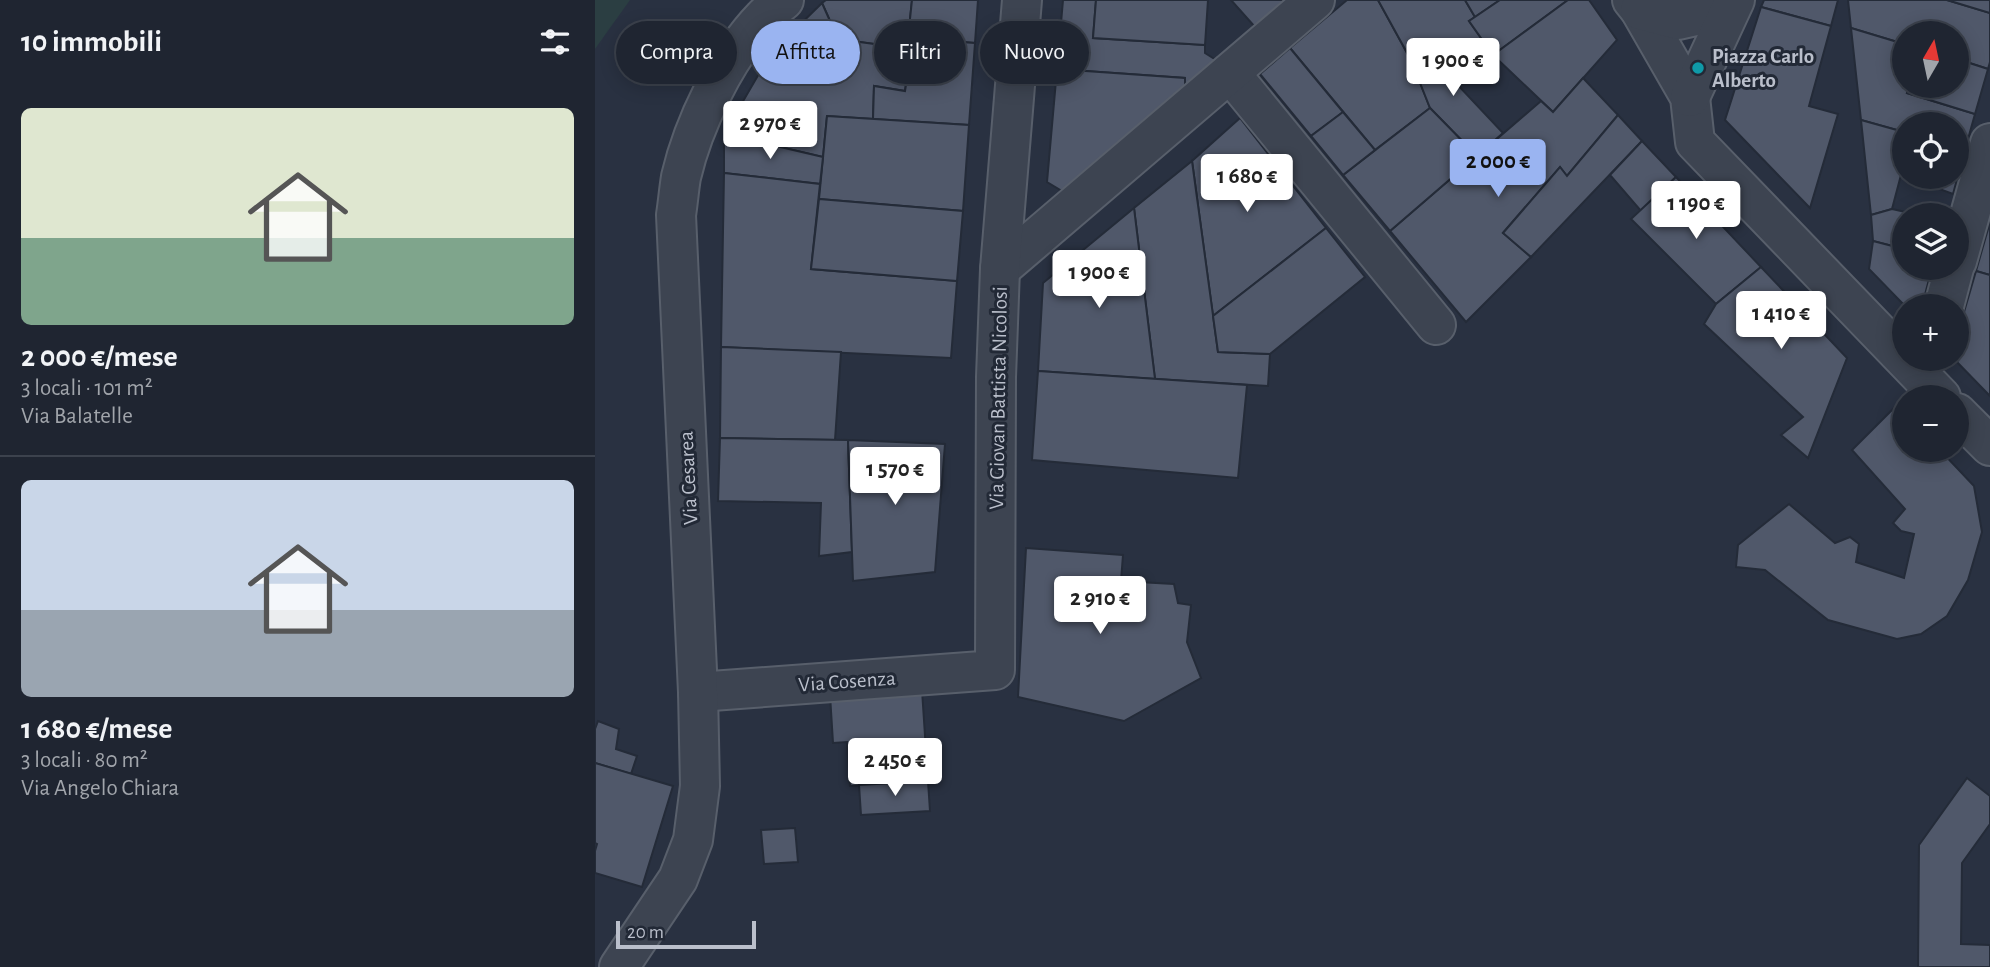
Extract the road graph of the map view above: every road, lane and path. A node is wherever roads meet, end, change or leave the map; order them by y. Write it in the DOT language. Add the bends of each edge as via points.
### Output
graph roads {
  1 [pos="784,0"];
  2 [pos="1022,0"];
  3 [pos="1315,0"];
  4 [pos="1727,0"];
  5 [pos="1735,0"];
  6 [pos="1636,5"];
  7 [pos="1230,73"];
  8 [pos="1689,97"];
  9 [pos="1990,143"];
  10 [pos="1969,218"];
  11 [pos="1000,269"];
  12 [pos="1436,325"];
  13 [pos="1931,378"];
  14 [pos="1969,425"];
  15 [pos="1990,446"];
  16 [pos="995,670"];
  17 [pos="698,692"];
  18 [pos="619,967"];
  1 -- 17 [label="street, Via Cesarea" via="763,18 711,96 691,143 676,215"];
  2 -- 11 [label="street, Via Giovan Battista Nicolosi"];
  3 -- 7 [label="street"];
  4 -- 6 [label="street" via="1709,13 1678,20"];
  5 -- 8 [label="street"];
  6 -- 8 [label="street"];
  7 -- 11 [label="street"];
  7 -- 12 [label="street"];
  8 -- 13 [label="street" via="1695,142"];
  9 -- 10 [label="street"];
  11 -- 16 [label="street, Via Giovan Battista Nicolosi"];
  14 -- 15 [label="street"];
  16 -- 17 [label="street, Via Cosenza"];
  17 -- 18 [label="street, Via Cesarea" via="700,786 693,840 678,879"];
}
